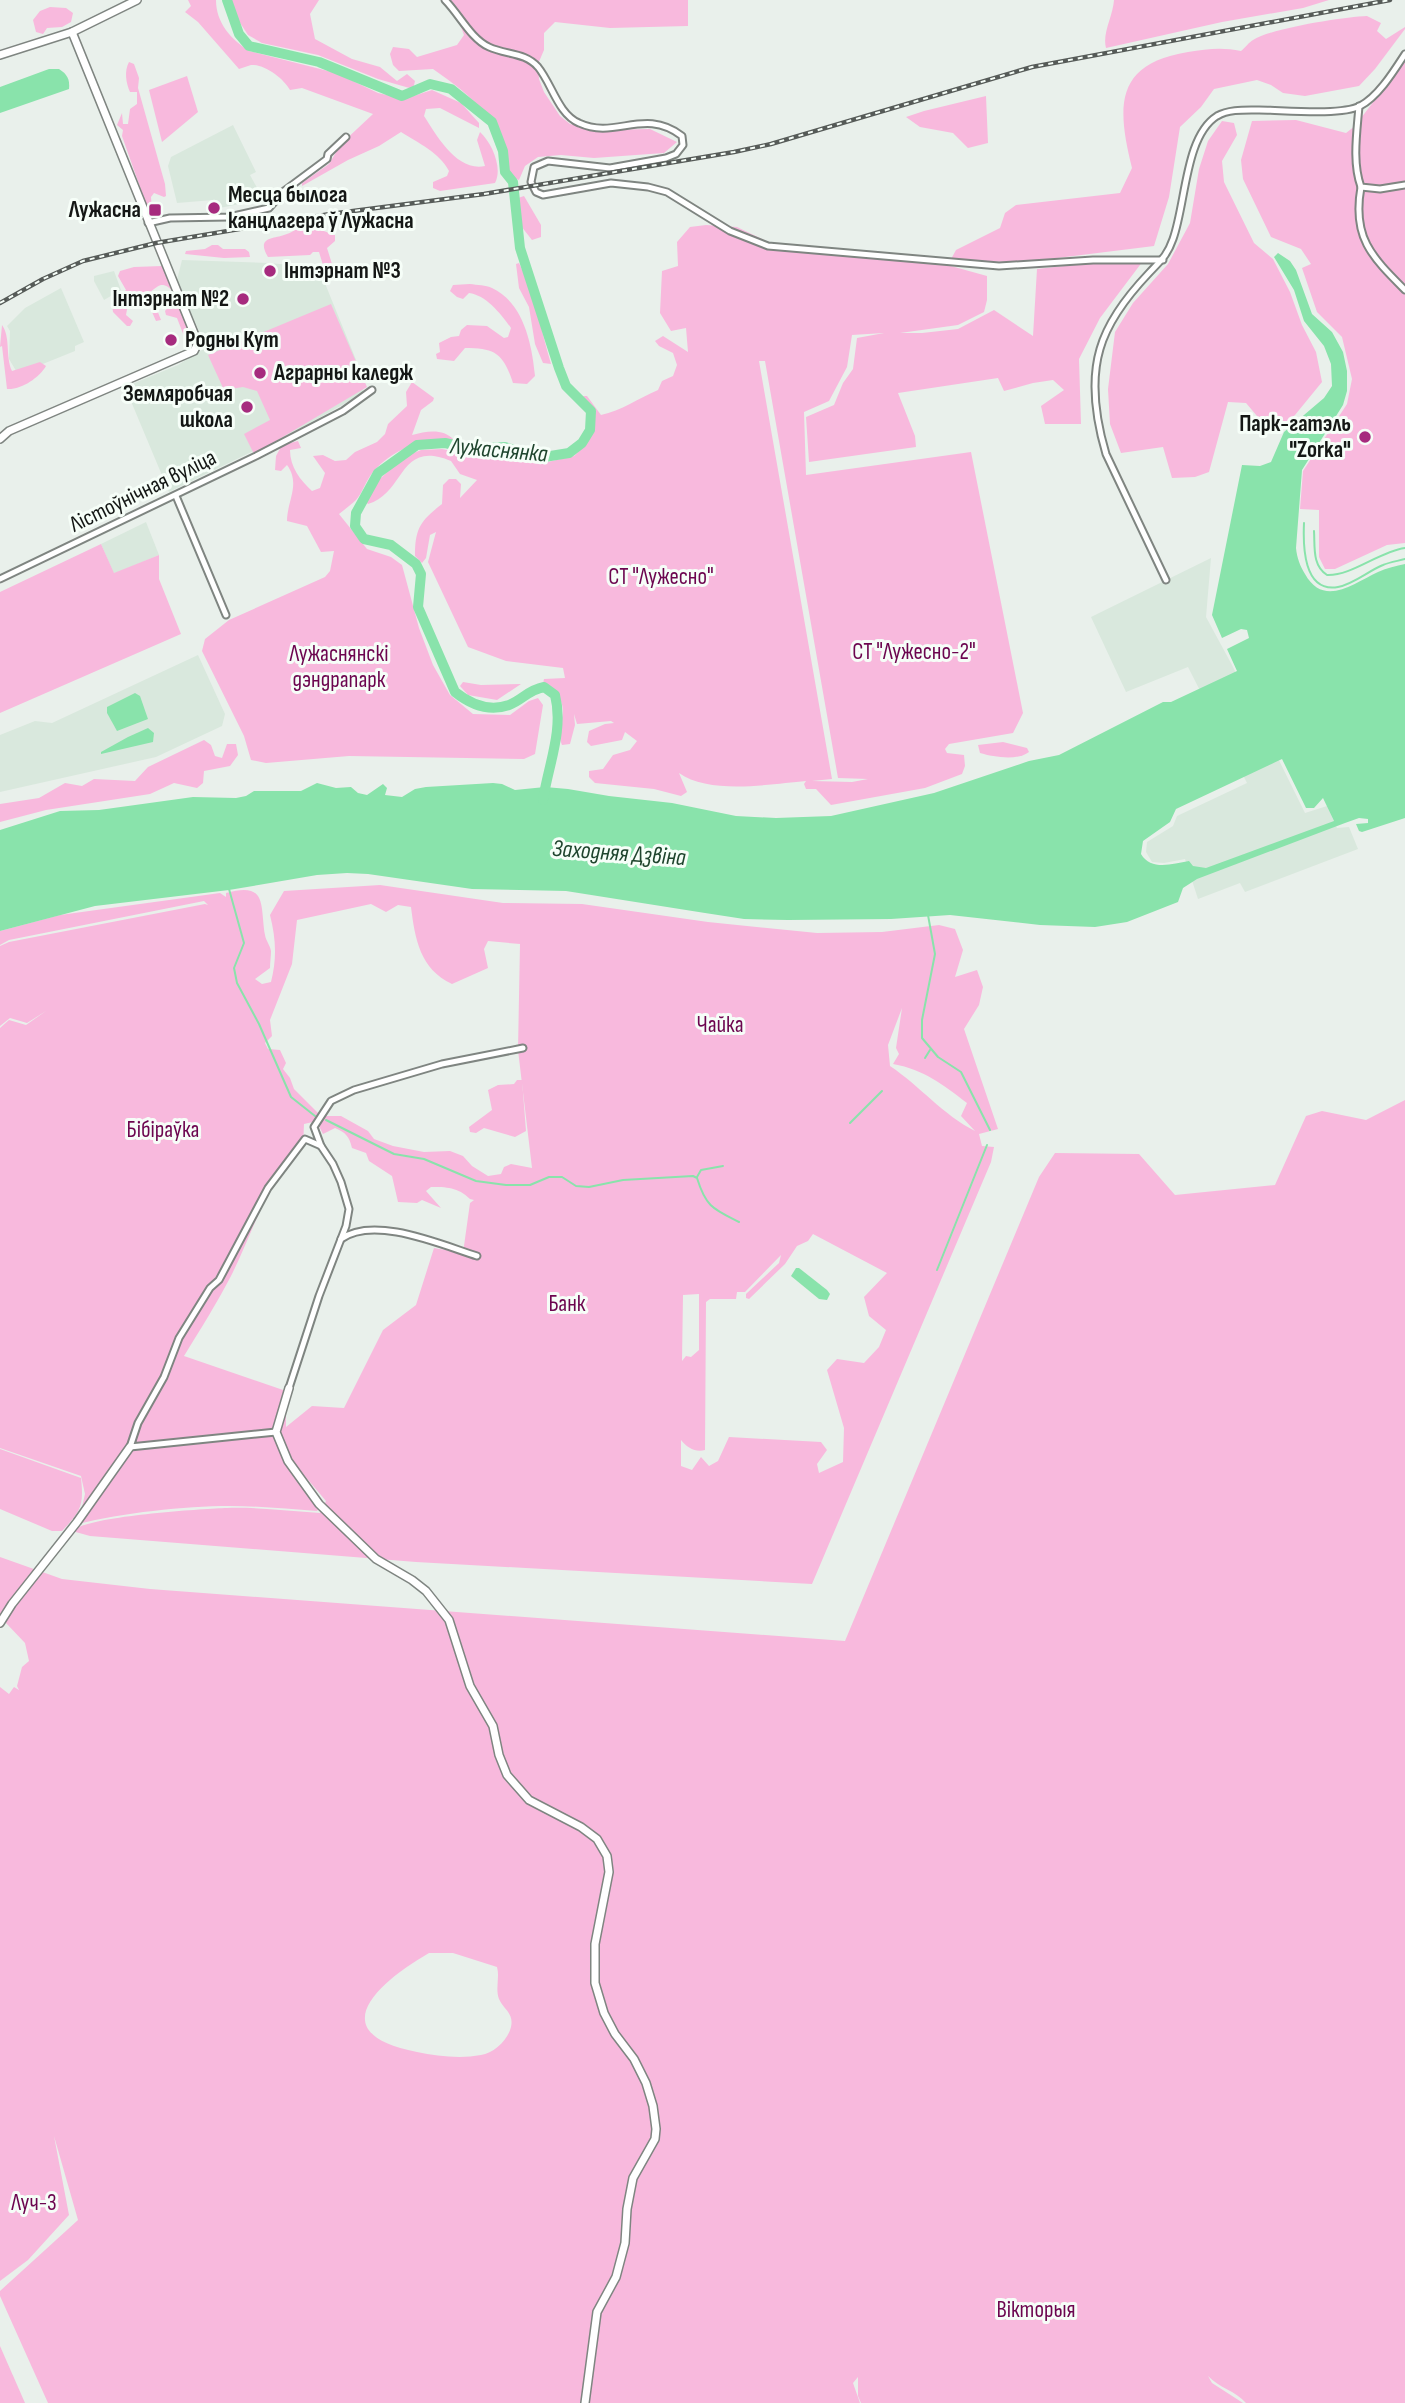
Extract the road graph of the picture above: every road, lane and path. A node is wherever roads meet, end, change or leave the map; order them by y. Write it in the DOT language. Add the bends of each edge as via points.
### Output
graph roads {
  1 [pos="137,0"];
  2 [pos="445,0"];
  3 [pos="72,32"];
  4 [pos="1405,54"];
  5 [pos="0,55"];
  6 [pos="1359,106"];
  7 [pos="346,136"];
  8 [pos="1405,185"];
  9 [pos="1361,187"];
  10 [pos="148,223"];
  11 [pos="1163,260"];
  12 [pos="1405,290"];
  13 [pos="372,390"];
  14 [pos="0,439"];
  15 [pos="176,496"];
  16 [pos="0,579"];
  17 [pos="1166,580"];
  18 [pos="226,615"];
  19 [pos="523,1048"];
  20 [pos="314,1127"];
  21 [pos="305,1139"];
  22 [pos="321,1146"];
  23 [pos="339,1241"];
  24 [pos="477,1256"];
  25 [pos="289,1388"];
  26 [pos="276,1432"];
  27 [pos="130,1447"];
  28 [pos="0,1623"];
  29 [pos="585,2403"];
  1 -- 3 [label="street"];
  2 -- 11 [label="street" via="488,47 529,58 538,66 572,120 601,127 655,123 682,136 683,145 676,154 651,161 610,168 539,163 531,182 543,195 611,183 648,187 667,192 730,231 768,246 999,266"];
  3 -- 5 [label="street"];
  3 -- 10 [label="street"];
  4 -- 6 [label="street" via="1375,94"];
  6 -- 9 [label="street" via="1356,143"];
  6 -- 11 [label="street" via="1238,110 1218,115 1196,140 1181,215"];
  7 -- 10 [label="street" via="327,159 269,208 229,217"];
  8 -- 9 [label="street"];
  9 -- 12 [label="street" via="1359,223 1374,259"];
  10 -- 14 [label="street" via="198,342 194,351 9,431"];
  11 -- 17 [label="street" via="1108,330 1100,347 1095,399 1106,454"];
  13 -- 15 [label="street, Лістоўнічная вуліца" via="340,412"];
  15 -- 16 [label="street, Лістоўнічная вуліца"];
  15 -- 18 [label="street"];
  19 -- 20 [label="street" via="442,1064 355,1090 331,1101"];
  20 -- 21 [label="street"];
  20 -- 22 [label="street"];
  21 -- 22 [label="street"];
  21 -- 27 [label="street" via="268,1188 219,1280 179,1338"];
  22 -- 23 [label="street" via="333,1164 349,1209"];
  23 -- 24 [label="street" via="350,1233 388,1231"];
  23 -- 25 [label="street"];
  25 -- 26 [label="street"];
  26 -- 27 [label="street"];
  26 -- 29 [label="street" via="288,1461 320,1504 376,1559 426,1591 449,1620 507,1775 530,1800 597,1839 607,1856 595,1983 604,2013 646,2083 656,2129 633,2178 616,2277 597,2312"];
  27 -- 28 [label="street"];
}
